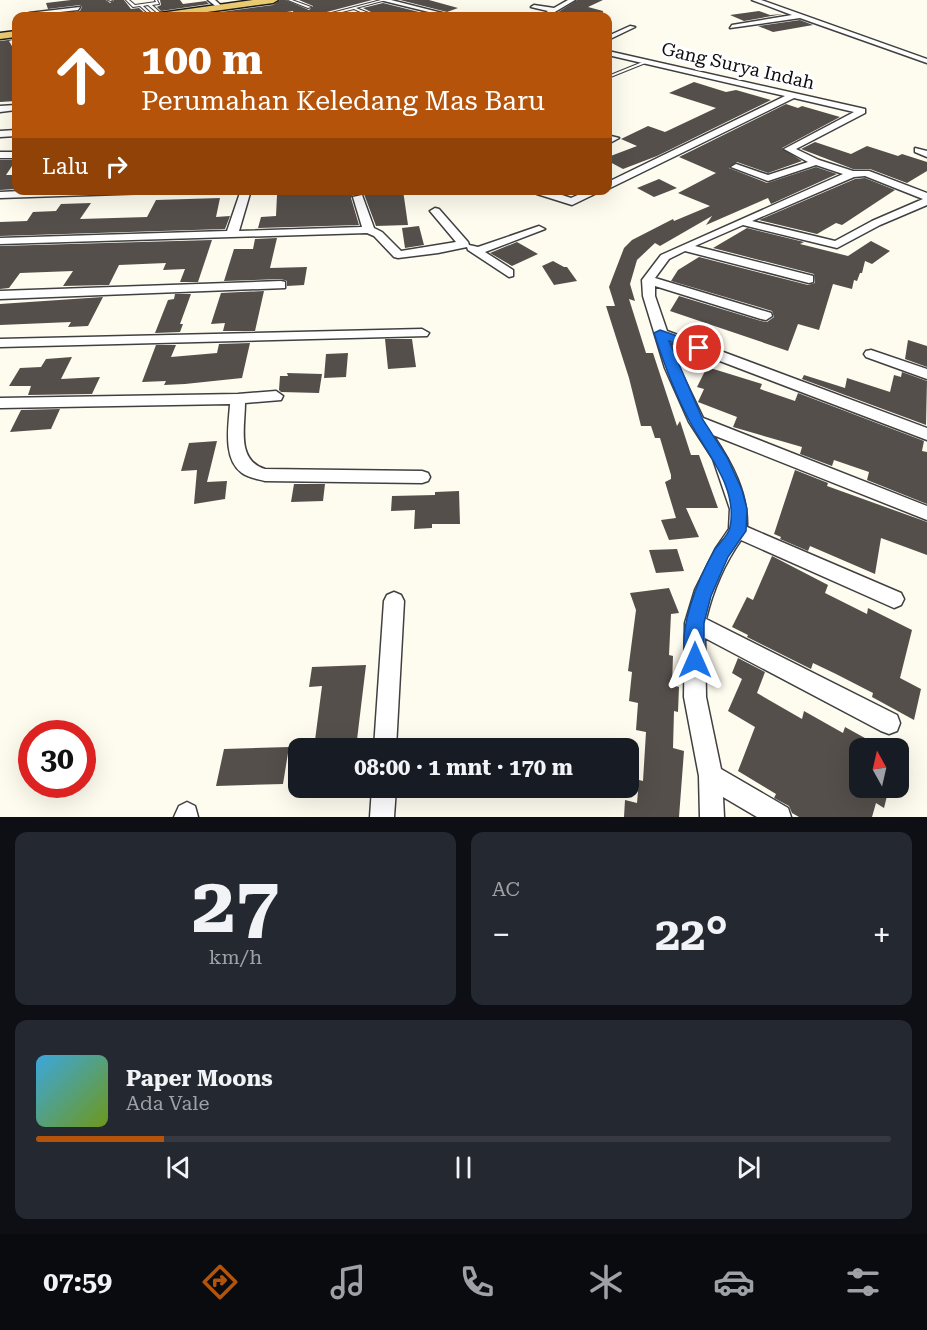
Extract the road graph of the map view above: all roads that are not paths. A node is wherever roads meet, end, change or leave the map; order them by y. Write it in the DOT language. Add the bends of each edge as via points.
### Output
graph roads {
  1 [pos="68,0"];
  2 [pos="127,0"];
  3 [pos="156,0"];
  4 [pos="255,0"];
  5 [pos="273,0"];
  6 [pos="289,0"];
  7 [pos="384,0"];
  8 [pos="572,0"];
  9 [pos="755,0"];
  10 [pos="764,0"];
  11 [pos="149,4"];
  12 [pos="141,5"];
  13 [pos="216,5"];
  14 [pos="309,7"];
  15 [pos="534,7"];
  16 [pos="78,8"];
  17 [pos="353,9"];
  18 [pos="555,10"];
  19 [pos="41,12"];
  20 [pos="82,12"];
  21 [pos="152,12"];
  22 [pos="156,12"];
  23 [pos="180,12"];
  24 [pos="340,12"];
  25 [pos="362,12"];
  26 [pos="434,12"];
  27 [pos="551,12"];
  28 [pos="801,16"];
  29 [pos="632,27"];
  30 [pos="732,27"];
  31 [pos="612,36"];
  32 [pos="612,54"];
  33 [pos="927,59"];
  34 [pos="646,62"];
  35 [pos="612,75"];
  36 [pos="791,96"];
  37 [pos="816,162"];
  38 [pos="736,167"];
  39 [pos="852,174"];
  40 [pos="612,184"];
  41 [pos="244,195"];
  42 [pos="550,195"];
  43 [pos="587,195"];
  44 [pos="358,197"];
  45 [pos="927,199"];
  46 [pos="435,211"];
  47 [pos="742,222"];
  48 [pos="539,229"];
  49 [pos="369,230"];
  50 [pos="232,234"];
  51 [pos="0,241"];
  52 [pos="464,244"];
  53 [pos="684,247"];
  54 [pos="477,251"];
  55 [pos="509,273"];
  56 [pos="809,279"];
  57 [pos="648,280"];
  58 [pos="281,285"];
  59 [pos="0,295"];
  60 [pos="766,316"];
  61 [pos="422,333"];
  62 [pos="660,333"];
  63 [pos="0,343"];
  64 [pos="871,354"];
  65 [pos="927,374"];
  66 [pos="276,396"];
  67 [pos="238,399"];
  68 [pos="0,403"];
  69 [pos="697,422"];
  70 [pos="927,434"];
  71 [pos="422,477"];
  72 [pos="927,513"];
  73 [pos="738,531"];
  74 [pos="894,599"];
  75 [pos="394,601"];
  76 [pos="695,623"];
  77 [pos="889,723"];
  78 [pos="386,738"];
  79 [pos="711,776"];
  80 [pos="383,798"];
  81 [pos="382,817"];
  82 [pos="712,817"];
  83 [pos="779,817"];
  1 -- 16 [label="street"];
  2 -- 12 [label="lane" via="133,6"];
  3 -- 11 [label="lane" via="158,3"];
  4 -- 13 [label="main road"];
  5 -- 13 [label="main road"];
  6 -- 14 [label="lane"];
  7 -- 17 [label="lane"];
  7 -- 26 [label="street"];
  8 -- 18 [label="street"];
  9 -- 28 [label="street"];
  10 -- 33 [label="street"];
  11 -- 12 [label="lane"];
  11 -- 22 [label="lane"];
  12 -- 21 [label="lane"];
  13 -- 23 [label="main road"];
  15 -- 18 [label="street"];
  16 -- 19 [label="street"];
  16 -- 20 [label="street"];
  17 -- 24 [label="lane"];
  17 -- 25 [label="lane"];
  18 -- 27 [label="street"];
  28 -- 30 [label="street"];
  28 -- 33 [label="street"];
  29 -- 31 [label="street"];
  32 -- 34 [label="street, Gang Surya Indah"];
  34 -- 35 [label="lane"];
  34 -- 36 [label="street, Gang Surya Indah"];
  36 -- 37 [label="street, Gang Surya Indah" via="862,111 789,149"];
  36 -- 40 [label="street"];
  37 -- 38 [label="street" via="768,178"];
  37 -- 39 [label="street"];
  39 -- 45 [label="street" via="866,173"];
  39 -- 47 [label="street"];
  41 -- 50 [label="street"];
  42 -- 43 [label="street" via="572,202"];
  44 -- 49 [label="street"];
  45 -- 47 [label="street" via="837,244"];
  46 -- 52 [label="street"];
  47 -- 53 [label="street"];
  48 -- 54 [label="street"];
  49 -- 50 [label="street"];
  49 -- 52 [label="street" via="398,255"];
  50 -- 51 [label="street"];
  52 -- 54 [label="street"];
  53 -- 56 [label="street"];
  53 -- 57 [label="street" via="665,257"];
  54 -- 55 [label="street"];
  57 -- 60 [label="street"];
  57 -- 62 [label="street"];
  58 -- 59 [label="street"];
  61 -- 63 [label="street"];
  62 -- 69 [label="street"];
  62 -- 70 [label="street"];
  64 -- 65 [label="street"];
  66 -- 67 [label="street"];
  67 -- 68 [label="street"];
  67 -- 71 [label="street" via="237,443 244,466 251,471 265,476"];
  69 -- 72 [label="street"];
  69 -- 73 [label="street" via="720,457 734,490 739,509"];
  73 -- 74 [label="street"];
  73 -- 76 [label="street" via="722,553 702,596"];
  75 -- 78 [label="street"];
  76 -- 77 [label="street"];
  76 -- 79 [label="street" via="695,697"];
  79 -- 82 [label="street"];
  79 -- 83 [label="street"];
  80 -- 81 [label="street"];
}
